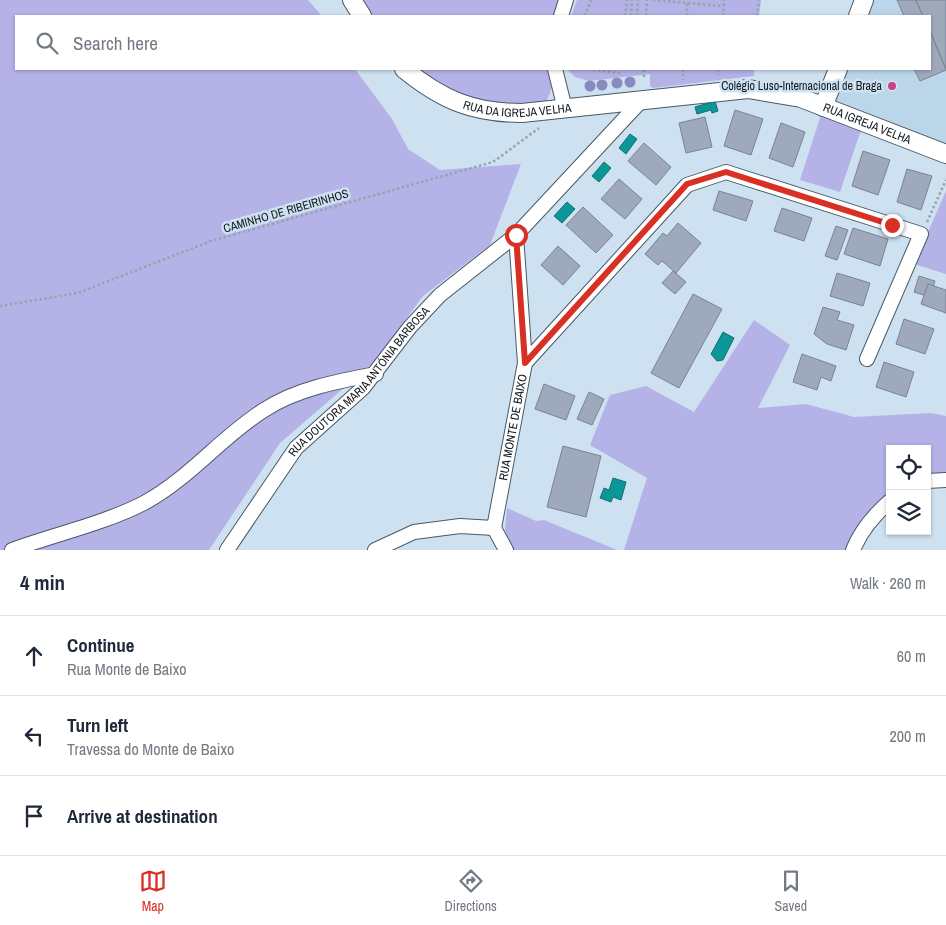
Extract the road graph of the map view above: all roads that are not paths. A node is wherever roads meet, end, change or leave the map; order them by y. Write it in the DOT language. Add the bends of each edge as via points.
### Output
graph roads {
  1 [pos="352,0"];
  2 [pos="566,0"];
  3 [pos="864,0"];
  4 [pos="361,15"];
  5 [pos="560,15"];
  6 [pos="858,15"];
  7 [pos="406,70"];
  8 [pos="554,70"];
  9 [pos="838,70"];
  10 [pos="640,102"];
  11 [pos="823,107"];
  12 [pos="565,109"];
  13 [pos="946,154"];
  14 [pos="516,235"];
  15 [pos="867,359"];
  16 [pos="525,363"];
  17 [pos="376,374"];
  18 [pos="946,480"];
  19 [pos="931,481"];
  20 [pos="886,505"];
  21 [pos="494,528"];
  22 [pos="12,550"];
  23 [pos="227,550"];
  24 [pos="375,550"];
  25 [pos="506,550"];
  26 [pos="853,550"];
  1 -- 4 [label="street"];
  2 -- 5 [label="street"];
  3 -- 6 [label="street"];
  7 -- 12 [label="street, RUA DA IGREJA VELHA" via="445,96 480,110 522,113"];
  8 -- 12 [label="street"];
  9 -- 11 [label="street"];
  10 -- 11 [label="street, RUA IGREJA VELHA" via="748,90 801,98"];
  10 -- 12 [label="street, RUA DA IGREJA VELHA"];
  10 -- 14 [label="street"];
  11 -- 13 [label="street, RUA IGREJA VELHA"];
  14 -- 16 [label="street, RUA MONTE DE BAIXO"];
  14 -- 17 [label="street, RUA DOUTORA MARIA ANTÓNIA BARBOSA" via="440,295 410,327"];
  15 -- 16 [label="street" via="921,234 726,172 687,184"];
  16 -- 21 [label="street, RUA MONTE DE BAIXO"];
  17 -- 22 [label="street" via="317,387 275,403 251,418 171,486 144,503 116,516"];
  17 -- 23 [label="street, RUA DOUTORA MARIA ANTÓNIA BARBOSA" via="296,448"];
  18 -- 19 [label="street"];
  20 -- 26 [label="street" via="857,539"];
  21 -- 24 [label="street" via="460,526 414,532"];
  21 -- 25 [label="street"];
}
